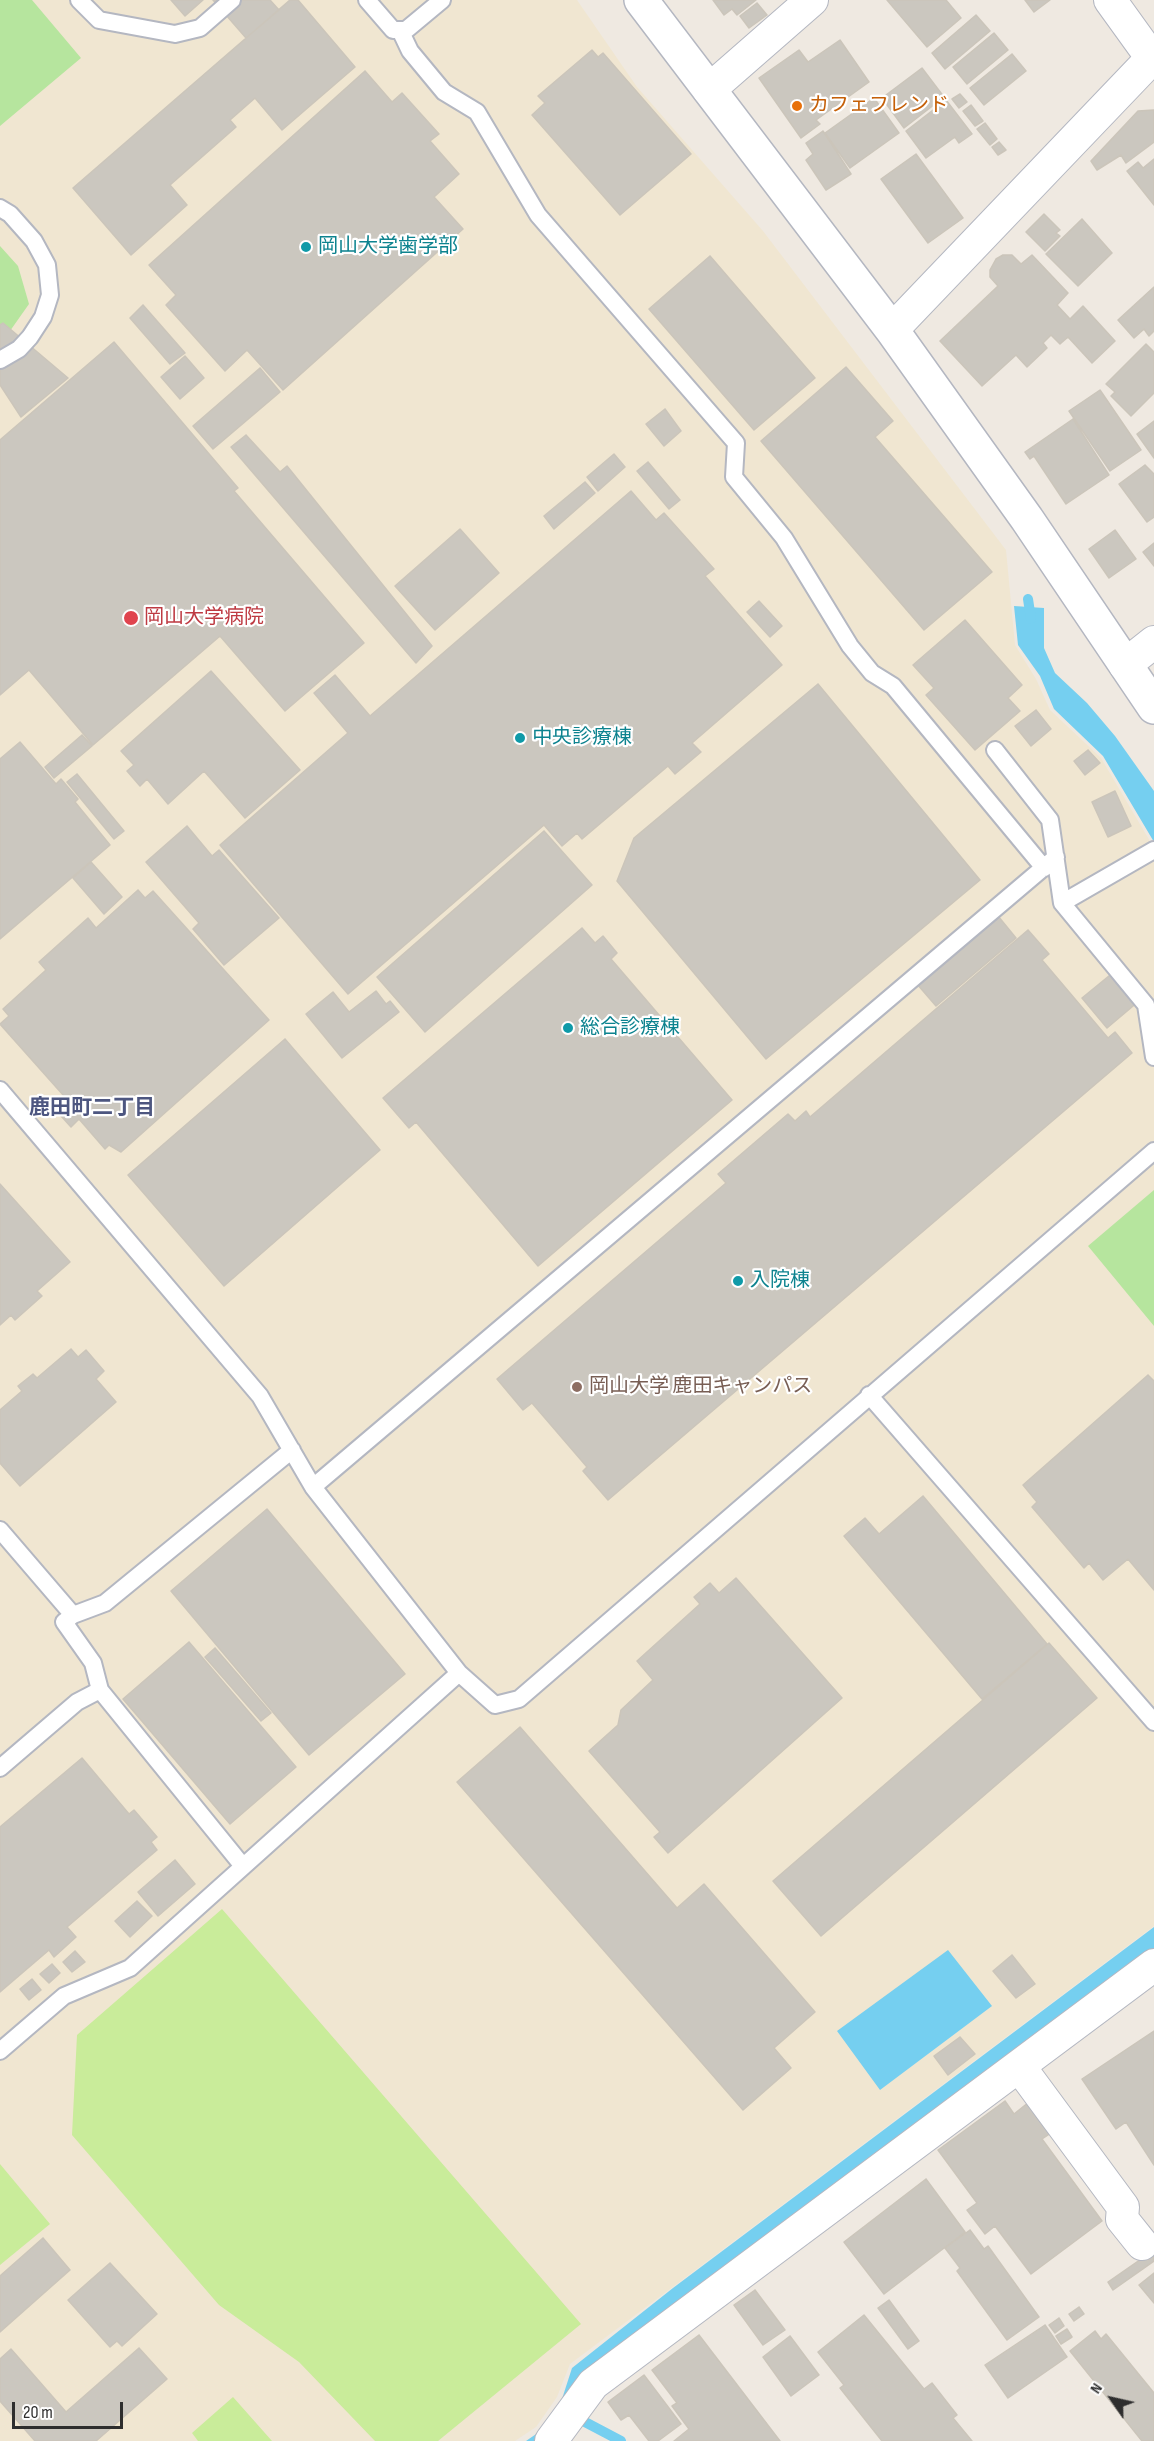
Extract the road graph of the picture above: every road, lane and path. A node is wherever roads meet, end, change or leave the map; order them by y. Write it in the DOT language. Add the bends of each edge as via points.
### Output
graph roads {
  1 [pos="79,0"];
  2 [pos="232,0"];
  3 [pos="367,0"];
  4 [pos="442,0"];
  5 [pos="641,0"];
  6 [pos="812,0"];
  7 [pos="1110,0"];
  8 [pos="400,30"];
  9 [pos="1153,58"];
  10 [pos="709,90"];
  11 [pos="0,208"];
  12 [pos="892,330"];
  13 [pos="0,360"];
  14 [pos="1154,642"];
  15 [pos="1125,665"];
  16 [pos="1154,707"];
  17 [pos="995,750"];
  18 [pos="1153,851"];
  19 [pos="1050,863"];
  20 [pos="1062,903"];
  21 [pos="1154,1056"];
  22 [pos="0,1090"];
  23 [pos="1154,1151"];
  24 [pos="869,1395"];
  25 [pos="292,1449"];
  26 [pos="313,1487"];
  27 [pos="0,1530"];
  28 [pos="72,1615"];
  29 [pos="459,1673"];
  30 [pos="100,1690"];
  31 [pos="1154,1722"];
  32 [pos="0,1768"];
  33 [pos="242,1865"];
  34 [pos="1154,1965"];
  35 [pos="0,2051"];
  36 [pos="1019,2066"];
  37 [pos="1142,2244"];
  38 [pos="551,2441"];
  1 -- 2 [label="lane" via="99,20 175,34 200,28"];
  3 -- 8 [label="lane" via="393,30"];
  4 -- 8 [label="lane" via="406,30"];
  5 -- 10 [label="street"];
  6 -- 10 [label="street"];
  7 -- 9 [label="street"];
  8 -- 19 [label="lane" via="410,51 444,92 477,112 538,215 736,443 734,477 784,538 850,645 872,673 893,686"];
  9 -- 12 [label="street"];
  10 -- 12 [label="street"];
  11 -- 13 [label="lane" via="34,241 47,265 50,295 43,317 30,337"];
  12 -- 15 [label="street"];
  14 -- 15 [label="street"];
  15 -- 16 [label="street"];
  17 -- 19 [label="lane" via="1050,820"];
  18 -- 20 [label="lane"];
  19 -- 20 [label="lane"];
  19 -- 26 [label="lane"];
  20 -- 21 [label="lane" via="1146,1005"];
  22 -- 25 [label="lane" via="260,1396"];
  23 -- 24 [label="lane"];
  24 -- 29 [label="lane" via="519,1699 495,1705"];
  24 -- 31 [label="lane"];
  25 -- 26 [label="lane"];
  25 -- 28 [label="lane" via="105,1603"];
  26 -- 29 [label="lane"];
  27 -- 28 [label="lane"];
  28 -- 30 [label="lane" via="64,1622 93,1663"];
  29 -- 33 [label="lane"];
  30 -- 32 [label="lane" via="77,1702"];
  30 -- 33 [label="lane"];
  33 -- 35 [label="lane" via="130,1968 64,1996"];
  34 -- 36 [label="street"];
  36 -- 37 [label="street" via="1123,2207 1122,2219"];
  36 -- 38 [label="street" via="593,2384"];
}
